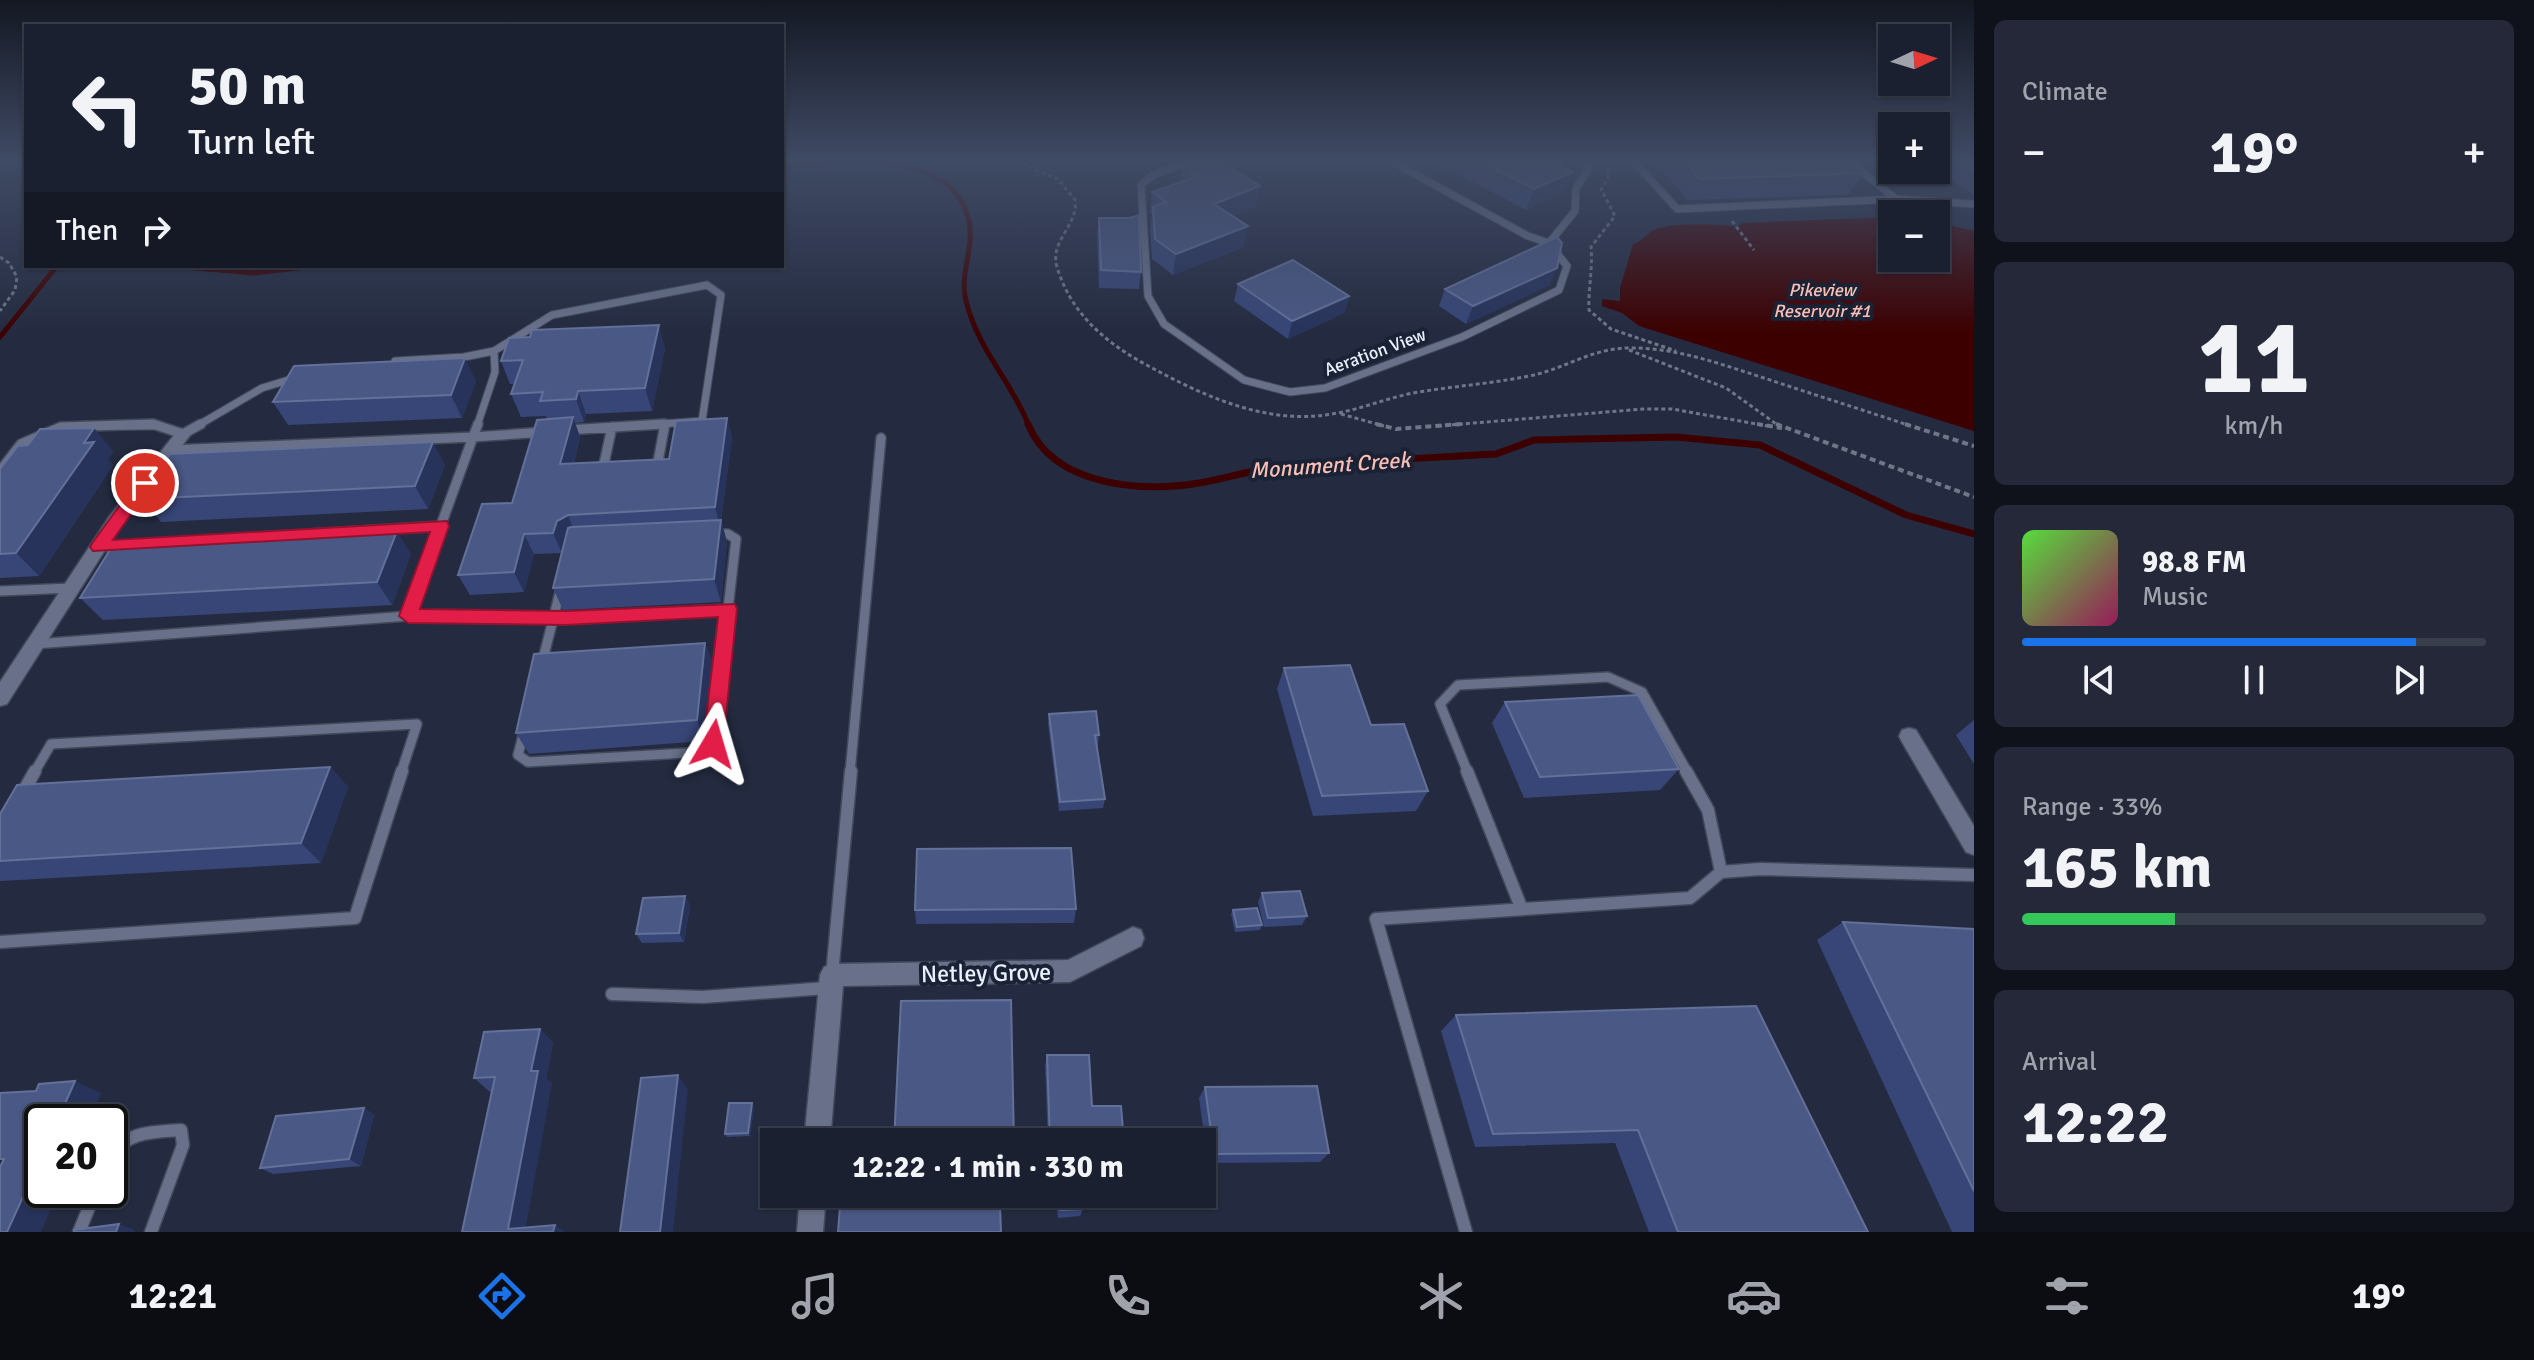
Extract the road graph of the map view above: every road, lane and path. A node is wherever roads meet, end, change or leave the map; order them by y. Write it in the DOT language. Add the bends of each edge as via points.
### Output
graph roads {
  1 [pos="1143,218"];
  2 [pos="1496,218"];
  3 [pos="1569,218"];
  4 [pos="1613,218"];
  5 [pos="1732,221"];
  6 [pos="1549,243"];
  7 [pos="1754,250"];
  8 [pos="0,257"];
  9 [pos="0,311"];
  10 [pos="1627,349"];
  11 [pos="494,351"];
  12 [pos="1678,352"];
  13 [pos="384,362"];
  14 [pos="307,374"];
  15 [pos="1339,414"];
  16 [pos="665,423"];
  17 [pos="612,427"];
  18 [pos="1782,428"];
  19 [pos="183,434"];
  20 [pos="473,437"];
  21 [pos="881,438"];
  22 [pos="170,450"];
  23 [pos="657,467"];
  24 [pos="0,471"];
  25 [pos="602,473"];
  26 [pos="1974,497"];
  27 [pos="441,526"];
  28 [pos="698,535"];
  29 [pos="99,547"];
  30 [pos="564,575"];
  31 [pos="72,588"];
  32 [pos="0,591"];
  33 [pos="728,609"];
  34 [pos="408,616"];
  35 [pos="553,618"];
  36 [pos="35,644"];
  37 [pos="723,655"];
  38 [pos="708,656"];
  39 [pos="557,664"];
  40 [pos="541,665"];
  41 [pos="538,680"];
  42 [pos="0,698"];
  43 [pos="526,725"];
  44 [pos="1909,736"];
  45 [pos="14,806"];
  46 [pos="1968,824"];
  47 [pos="1974,845"];
  48 [pos="1721,872"];
  49 [pos="1974,875"];
  50 [pos="1521,907"];
  51 [pos="1133,938"];
  52 [pos="0,942"];
  53 [pos="831,982"];
  54 [pos="612,994"];
  55 [pos="818,1128"];
  56 [pos="128,1136"];
  57 [pos="89,1208"];
  58 [pos="812,1208"];
  59 [pos="79,1232"];
  60 [pos="151,1232"];
  61 [pos="810,1232"];
  62 [pos="1466,1232"];
  1 -- 6 [label="lane, Aeration View" via="1148,296 1164,324 1244,380 1290,392 1325,388 1462,337 1559,290 1567,266"];
  2 -- 6 [label="lane"];
  3 -- 6 [label="lane"];
  4 -- 12 [label="path" via="1591,247 1589,310 1611,329"];
  5 -- 7 [label="path"];
  8 -- 9 [label="path" via="18,280 18,288"];
  10 -- 18 [label="path" via="1726,388"];
  11 -- 13 [label="lane"];
  11 -- 16 [label="lane" via="552,315 707,285 721,295 702,421"];
  11 -- 20 [label="lane" via="492,385"];
  14 -- 19 [label="lane" via="262,388"];
  15 -- 18 [label="path" via="1396,429 1672,409"];
  16 -- 17 [label="lane"];
  16 -- 23 [label="lane"];
  17 -- 20 [label="lane"];
  17 -- 25 [label="lane"];
  18 -- 26 [label="path"];
  19 -- 22 [label="street"];
  19 -- 24 [label="lane" via="153,424 61,427 21,444"];
  20 -- 22 [label="lane"];
  20 -- 27 [label="lane"];
  21 -- 53 [label="lane"];
  22 -- 29 [label="street"];
  27 -- 29 [label="lane"];
  27 -- 34 [label="lane"];
  28 -- 33 [label="lane" via="728,534 736,539"];
  29 -- 31 [label="street"];
  30 -- 35 [label="lane"];
  31 -- 32 [label="lane"];
  31 -- 36 [label="street"];
  33 -- 35 [label="lane"];
  33 -- 37 [label="lane"];
  34 -- 35 [label="lane"];
  34 -- 36 [label="lane"];
  35 -- 40 [label="lane"];
  36 -- 42 [label="street"];
  37 -- 38 [label="lane"];
  37 -- 43 [label="lane" via="713,744 704,752 528,762 518,755"];
  39 -- 40 [label="lane"];
  40 -- 41 [label="lane"];
  44 -- 46 [label="street"];
  45 -- 52 [label="lane" via="51,744 417,724 355,918"];
  46 -- 47 [label="street"];
  48 -- 49 [label="lane"];
  48 -- 50 [label="lane" via="1690,898"];
  48 -- 50 [label="lane" via="1708,810 1642,692 1608,677 1458,685 1440,704"];
  50 -- 62 [label="lane" via="1376,919"];
  51 -- 53 [label="street, Netley Grove" via="1070,971"];
  53 -- 54 [label="lane" via="703,997"];
  53 -- 55 [label="street"];
  56 -- 60 [label="lane" via="181,1130 183,1145"];
  57 -- 59 [label="lane"];
  58 -- 61 [label="street"];
}
